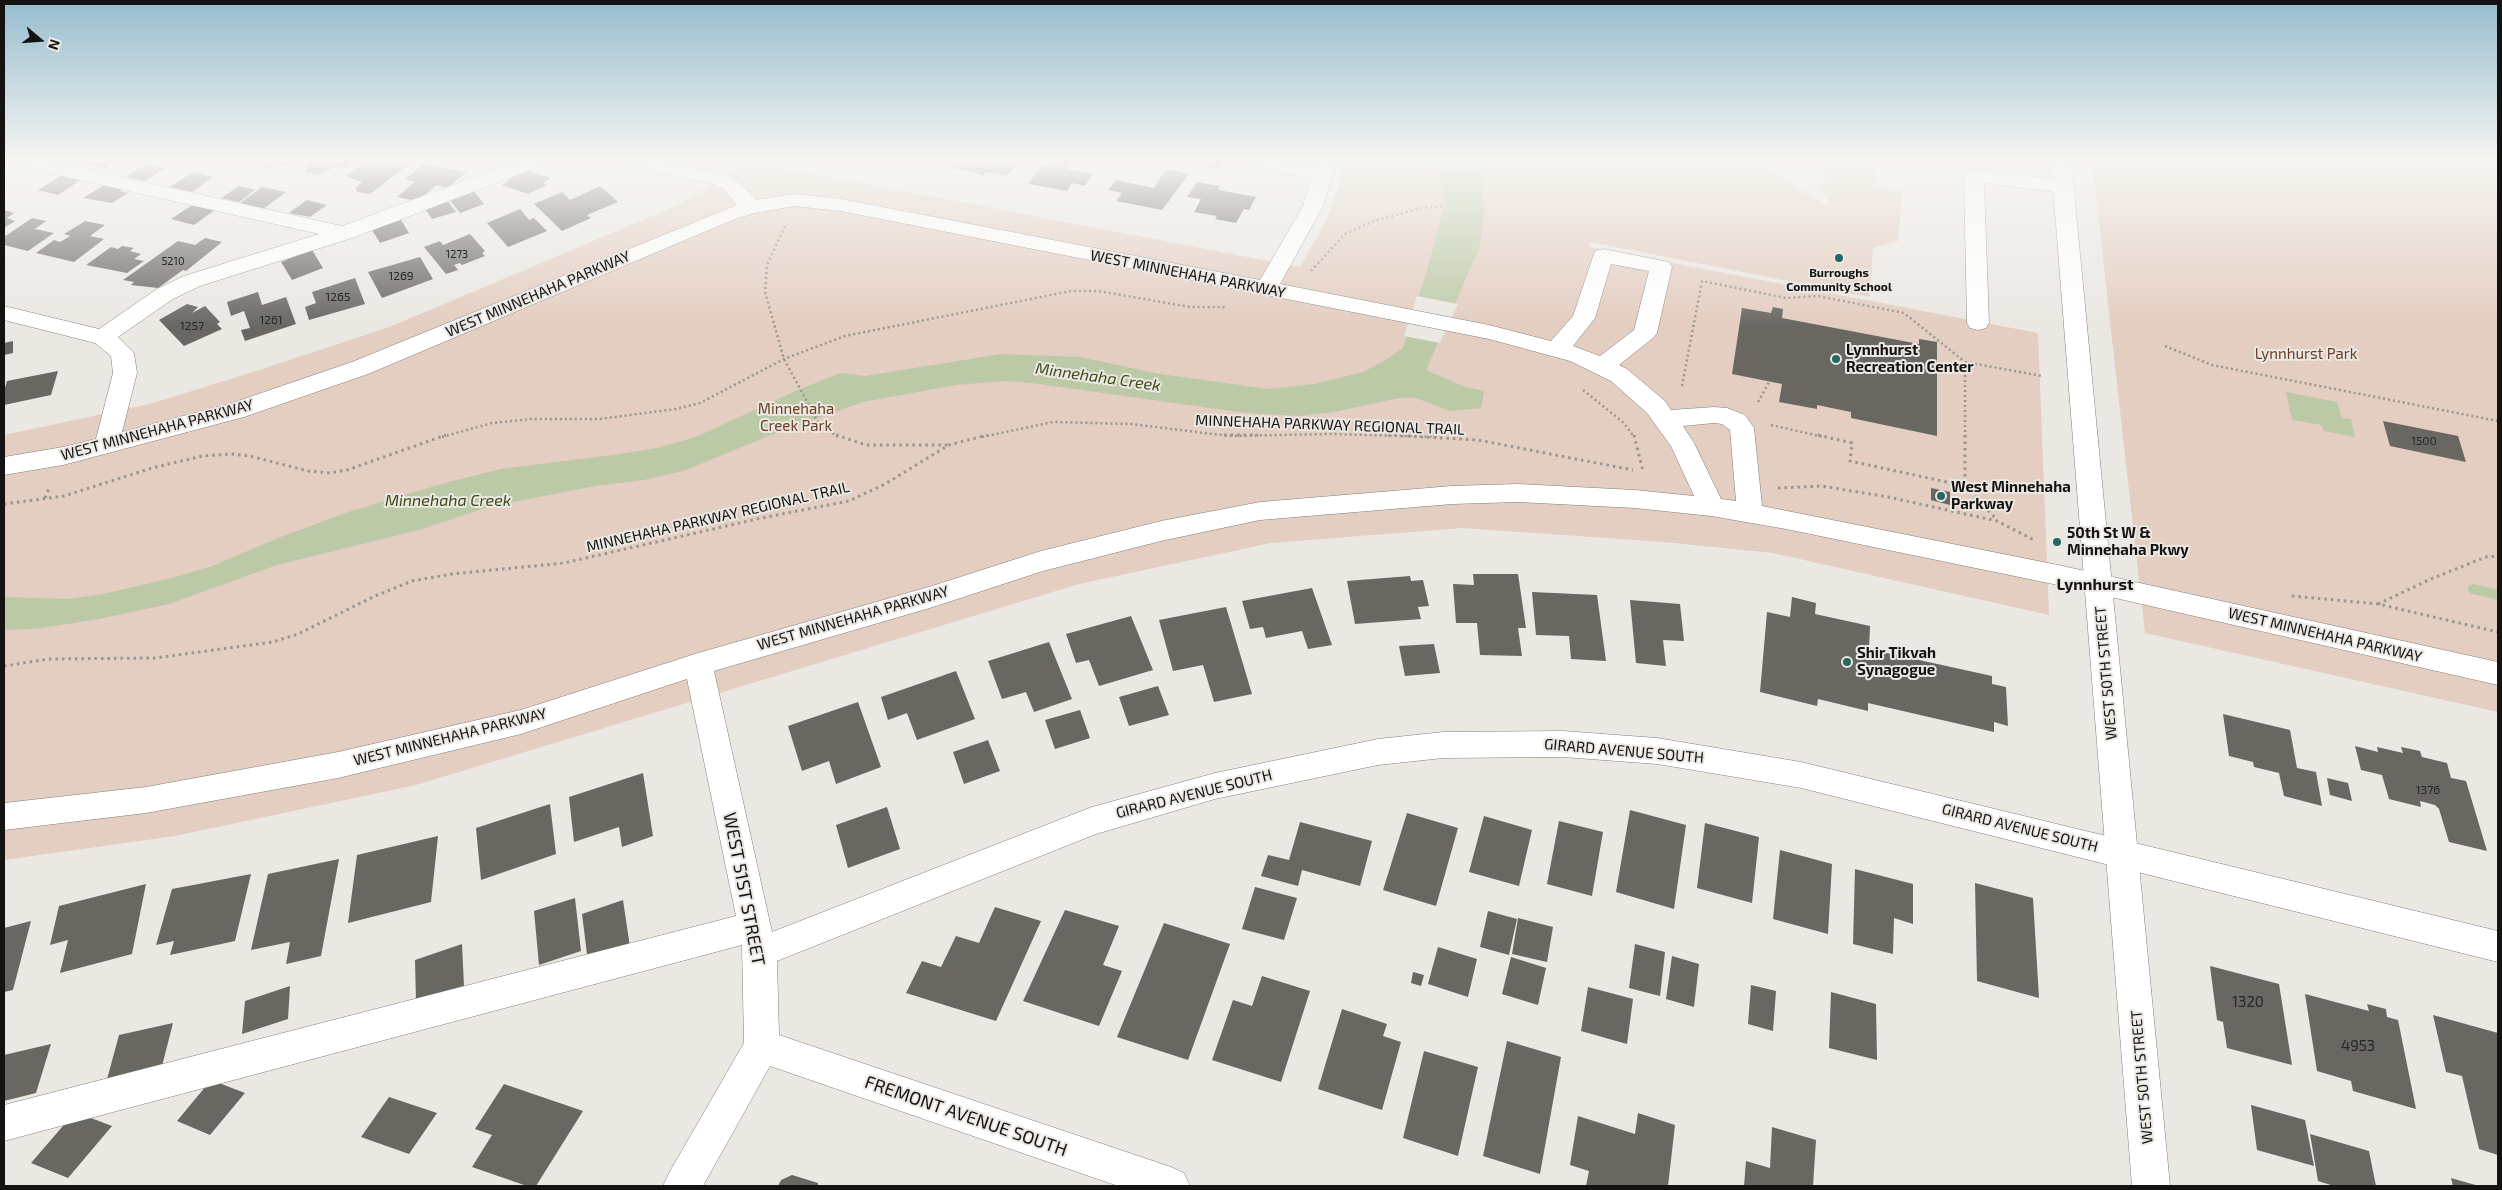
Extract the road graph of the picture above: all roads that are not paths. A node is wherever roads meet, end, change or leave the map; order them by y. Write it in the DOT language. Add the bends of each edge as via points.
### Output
graph roads {
  1 [pos="271,217"];
  2 [pos="388,217"];
  3 [pos="726,217"];
  4 [pos="899,217"];
  5 [pos="1307,217"];
  6 [pos="1975,217"];
  7 [pos="2067,217"];
  8 [pos="344,233"];
  9 [pos="1266,290"];
  10 [pos="5,314"];
  11 [pos="1978,323"];
  12 [pos="103,337"];
  13 [pos="1557,349"];
  14 [pos="1603,366"];
  15 [pos="1666,419"];
  16 [pos="108,444"];
  17 [pos="4,466"];
  18 [pos="1711,507"];
  19 [pos="1750,514"];
  20 [pos="2098,584"];
  21 [pos="698,664"];
  22 [pos="2498,673"];
  23 [pos="4,816"];
  24 [pos="2123,854"];
  25 [pos="757,939"];
  26 [pos="2498,948"];
  27 [pos="762,1046"];
  28 [pos="4,1123"];
  29 [pos="682,1186"];
  30 [pos="1170,1186"];
  31 [pos="2151,1186"];
  1 -- 8 [label="street"];
  2 -- 8 [label="street"];
  3 -- 16 [label="street, WEST MINNEHAHA PARKWAY" via="360,368 235,411"];
  4 -- 9 [label="street, WEST MINNEHAHA PARKWAY"];
  5 -- 9 [label="street"];
  6 -- 11 [label="street"];
  7 -- 20 [label="street, WEST 50TH STREET"];
  8 -- 12 [label="street" via="192,281 165,294"];
  9 -- 13 [label="street, WEST MINNEHAHA PARKWAY" via="1488,332"];
  10 -- 12 [label="street"];
  12 -- 16 [label="street" via="122,353 125,373"];
  13 -- 14 [label="street, WEST MINNEHAHA PARKWAY"];
  13 -- 14 [label="street" via="1584,318 1603,256 1661,267 1645,333"];
  14 -- 15 [label="street, WEST MINNEHAHA PARKWAY" via="1637,388"];
  15 -- 18 [label="street, WEST MINNEHAHA PARKWAY" via="1682,443"];
  15 -- 19 [label="street" via="1714,414 1736,421 1742,428"];
  16 -- 17 [label="street, WEST MINNEHAHA PARKWAY"];
  18 -- 19 [label="street, WEST MINNEHAHA PARKWAY"];
  18 -- 21 [label="street, WEST MINNEHAHA PARKWAY" via="1518,493 1452,495 1260,511 1041,561"];
  19 -- 20 [label="street, WEST MINNEHAHA PARKWAY"];
  20 -- 22 [label="street, WEST MINNEHAHA PARKWAY"];
  20 -- 24 [label="street, WEST 50TH STREET"];
  21 -- 23 [label="street, WEST MINNEHAHA PARKWAY" via="521,722 338,765 146,800"];
  21 -- 25 [label="street, WEST 51ST STREET"];
  24 -- 25 [label="street, GIRARD AVENUE SOUTH" via="1867,790 1704,757 1563,744 1442,745 1378,752 1215,786 1092,821"];
  24 -- 26 [label="street, GIRARD AVENUE SOUTH"];
  24 -- 31 [label="street, WEST 50TH STREET"];
  25 -- 27 [label="street, WEST 51ST STREET"];
  25 -- 28 [label="street, GIRARD AVENUE SOUTH"];
  27 -- 29 [label="street"];
  27 -- 30 [label="street, FREMONT AVENUE SOUTH"];
}
